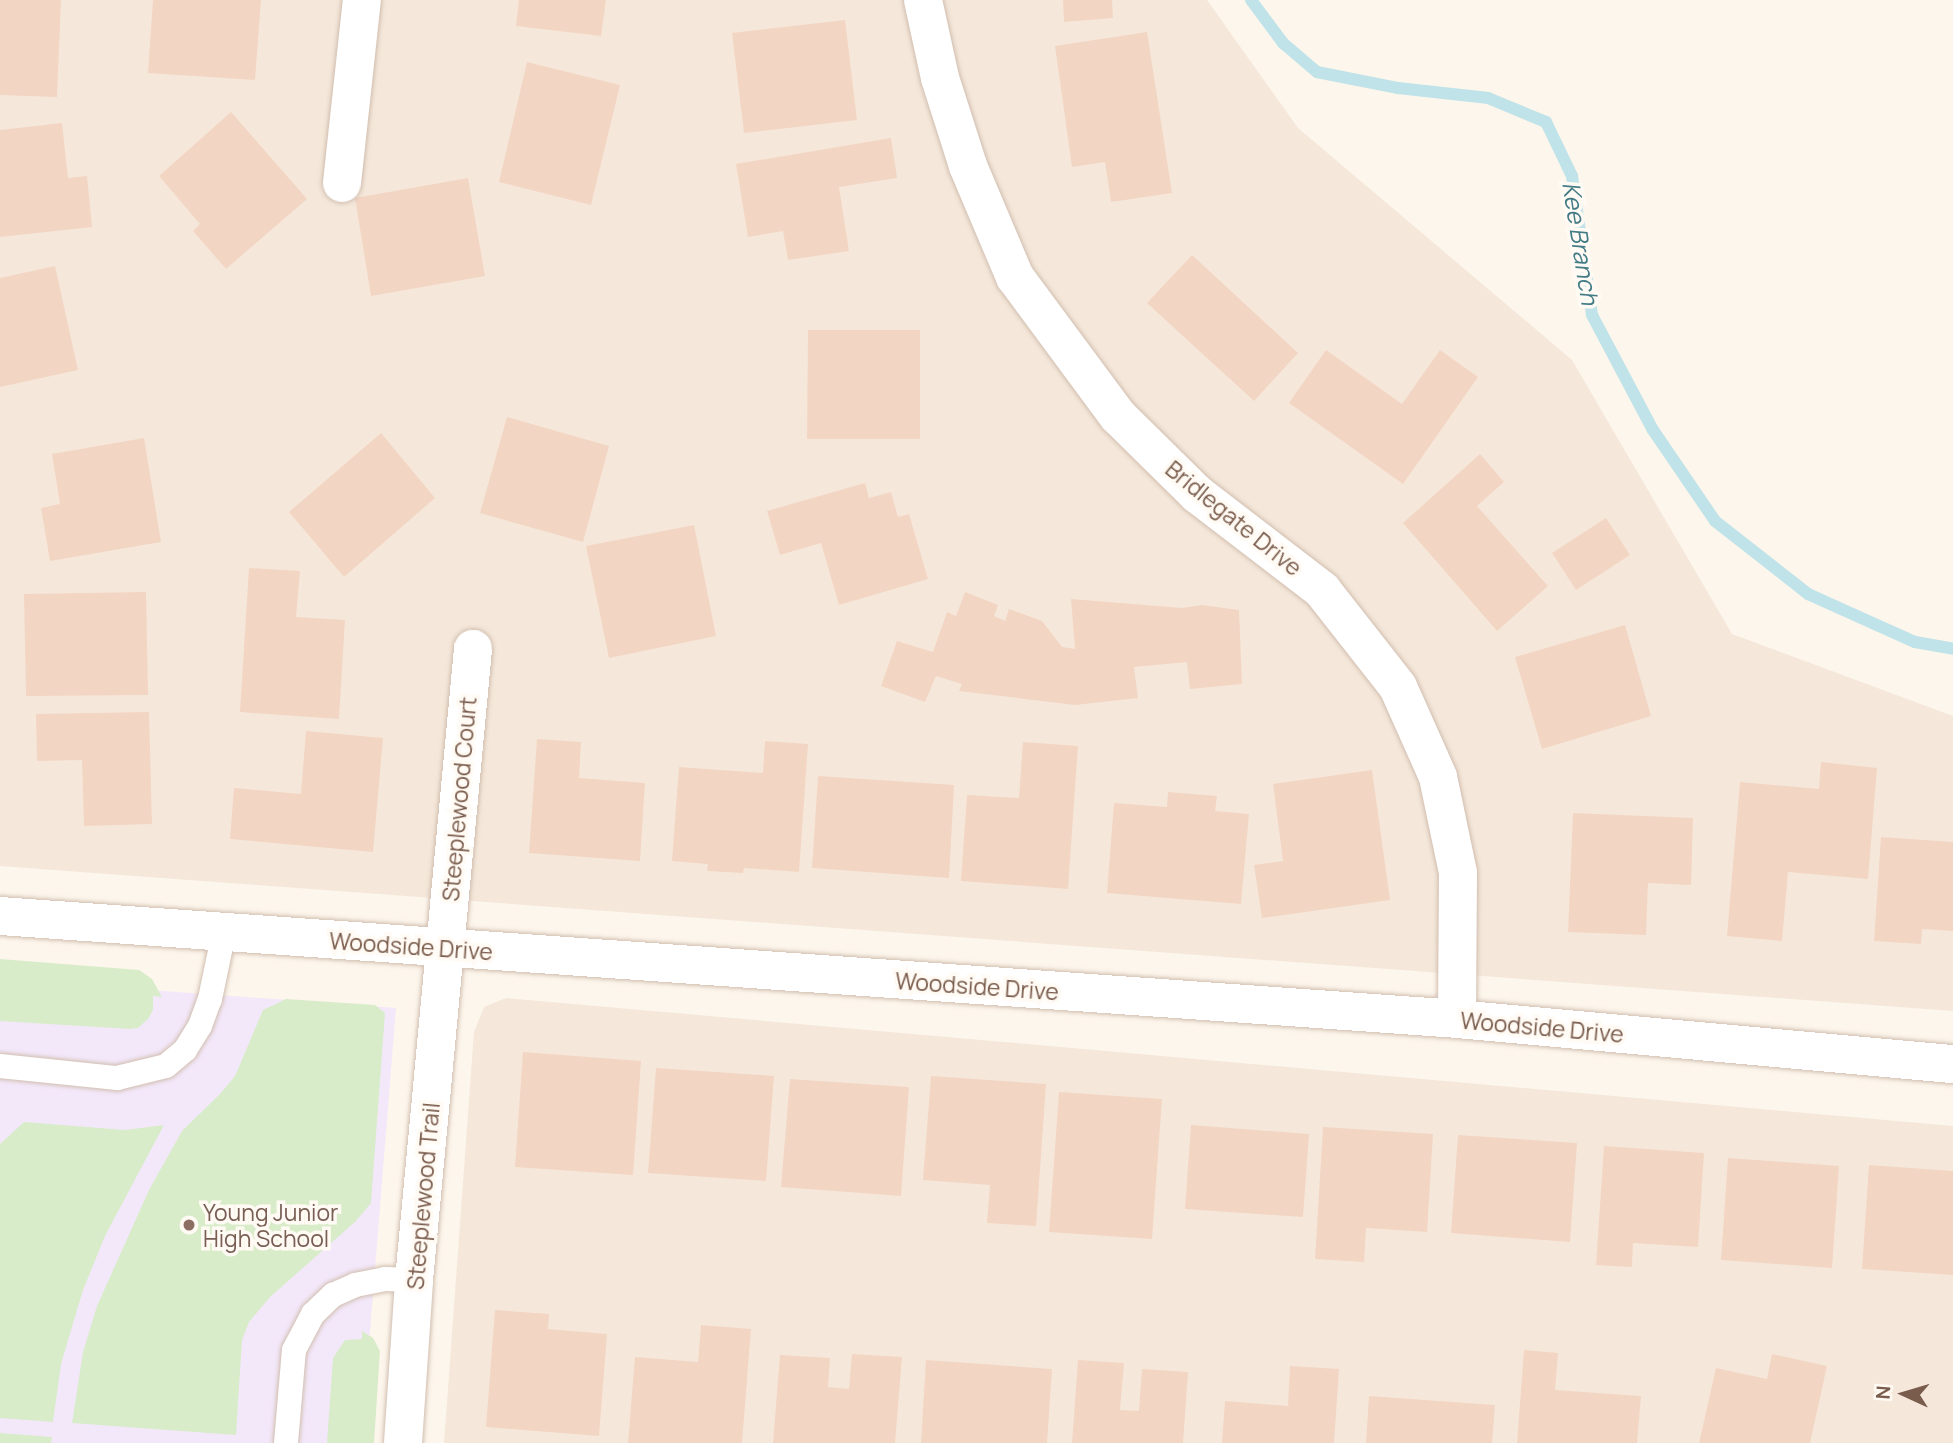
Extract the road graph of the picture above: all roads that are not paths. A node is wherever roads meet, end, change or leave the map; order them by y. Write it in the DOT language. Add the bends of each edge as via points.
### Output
graph roads {
  1 [pos="362,0"];
  2 [pos="923,0"];
  3 [pos="342,183"];
  4 [pos="473,649"];
  5 [pos="0,916"];
  6 [pos="224,932"];
  7 [pos="446,949"];
  8 [pos="1457,1018"];
  9 [pos="1953,1065"];
  10 [pos="0,1066"];
  11 [pos="414,1280"];
  12 [pos="286,1443"];
  13 [pos="402,1443"];
  1 -- 3 [label="street"];
  2 -- 8 [label="street, Bridlegate Drive" via="940,78 968,166 1015,277 1118,416 1197,494 1322,590 1398,687 1438,777 1458,873"];
  4 -- 7 [label="street, Steeplewood Court"];
  5 -- 6 [label="street, Woodside Drive"];
  6 -- 7 [label="street, Woodside Drive"];
  6 -- 10 [label="lane" via="200,1026 185,1050 166,1066 117,1078"];
  7 -- 8 [label="street, Woodside Drive"];
  7 -- 11 [label="street, Steeplewood Trail"];
  8 -- 9 [label="street, Woodside Drive"];
  11 -- 12 [label="lane" via="370,1281 344,1289 313,1314 294,1350"];
  11 -- 13 [label="street, Steeplewood Trail"];
}
